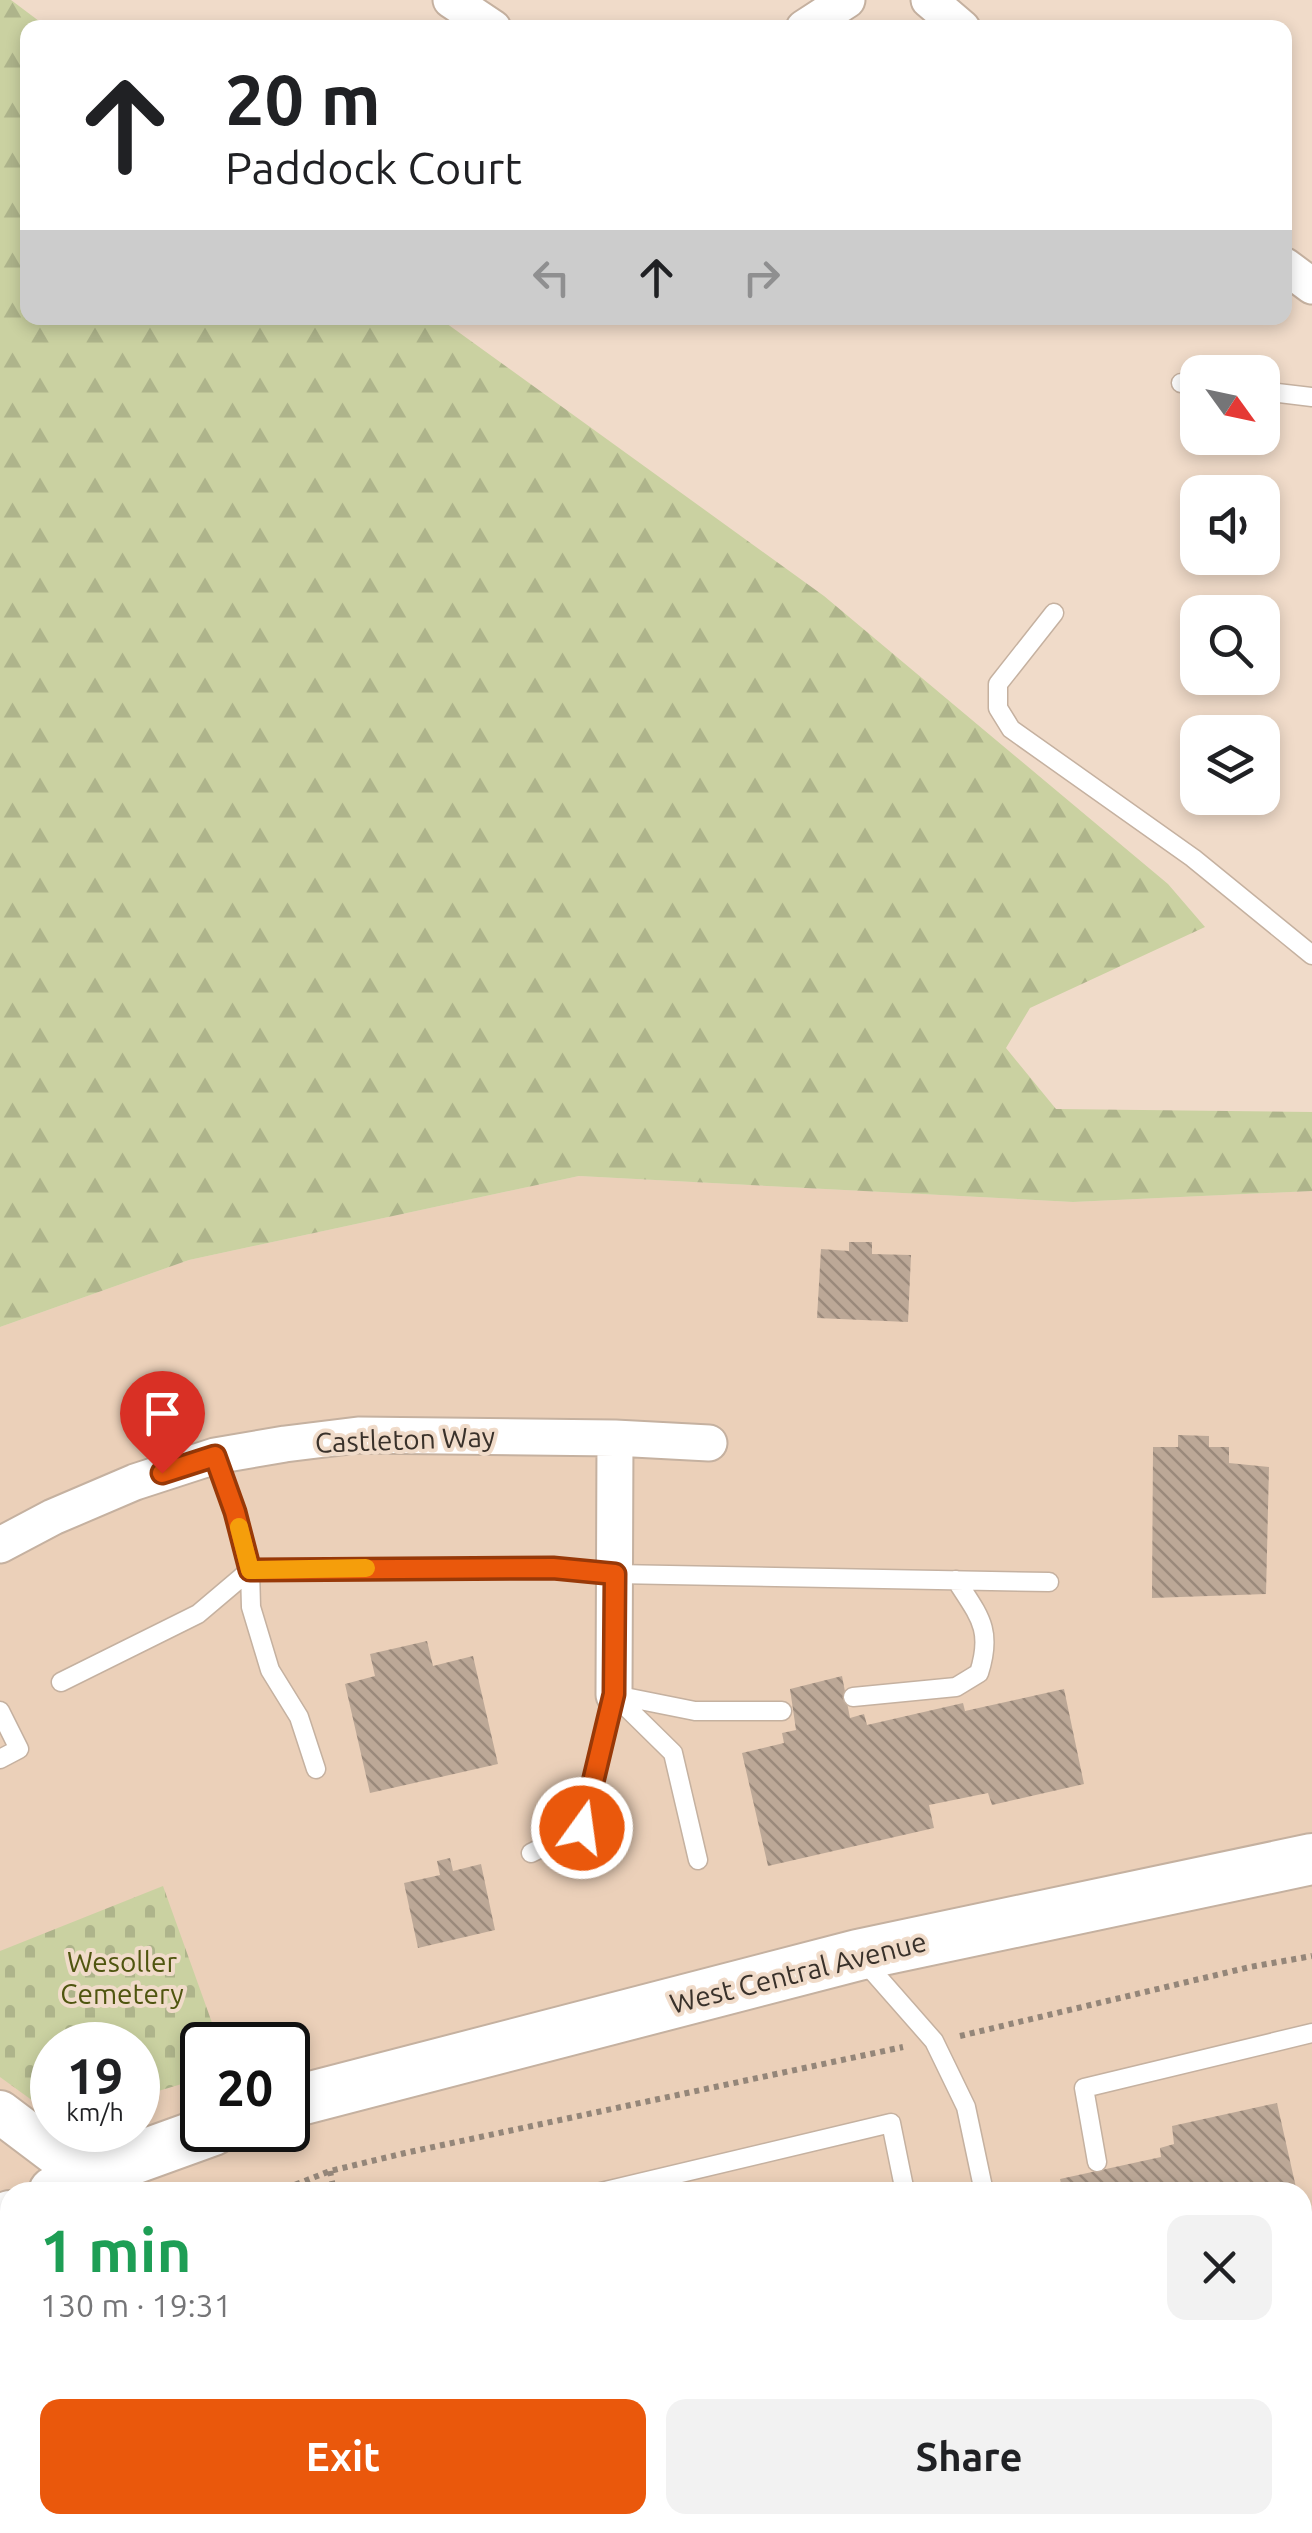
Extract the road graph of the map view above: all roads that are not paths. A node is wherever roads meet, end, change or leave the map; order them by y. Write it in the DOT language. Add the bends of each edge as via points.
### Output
graph roads {
  1 [pos="451,0"];
  2 [pos="847,0"];
  3 [pos="929,0"];
  4 [pos="481,20"];
  5 [pos="816,20"];
  6 [pos="953,20"];
  7 [pos="1280,394"];
  8 [pos="1312,397"];
  9 [pos="1054,613"];
  10 [pos="1312,956"];
  11 [pos="614,1438"];
  12 [pos="708,1442"];
  13 [pos="215,1456"];
  14 [pos="0,1545"];
  15 [pos="250,1570"];
  16 [pos="615,1574"];
  17 [pos="956,1580"];
  18 [pos="1049,1582"];
  19 [pos="62,1682"];
  20 [pos="614,1694"];
  21 [pos="853,1698"];
  22 [pos="0,1712"];
  23 [pos="782,1712"];
  24 [pos="0,1759"];
  25 [pos="316,1770"];
  26 [pos="530,1853"];
  27 [pos="1312,1859"];
  28 [pos="698,1860"];
  29 [pos="858,1954"];
  30 [pos="1312,2032"];
  31 [pos="310,2097"];
  32 [pos="0,2112"];
  33 [pos="180,2145"];
  34 [pos="1097,2162"];
  35 [pos="76,2182"];
  36 [pos="93,2182"];
  37 [pos="677,2182"];
  38 [pos="903,2182"];
  39 [pos="982,2182"];
  1 -- 4 [label="street"];
  2 -- 5 [label="street"];
  3 -- 6 [label="street"];
  7 -- 8 [label="lane"];
  9 -- 10 [label="lane" via="998,684 998,708 1011,729 1193,858"];
  11 -- 12 [label="street, Castleton Way"];
  11 -- 13 [label="street, Castleton Way" via="358,1435"];
  11 -- 16 [label="street"];
  13 -- 14 [label="street, Castleton Way" via="135,1482"];
  13 -- 15 [label="lane"];
  15 -- 16 [label="lane" via="553,1568"];
  15 -- 19 [label="lane" via="198,1614"];
  15 -- 25 [label="lane" via="250,1607 270,1670 299,1717"];
  16 -- 17 [label="lane"];
  16 -- 20 [label="street"];
  17 -- 18 [label="lane"];
  17 -- 21 [label="lane" via="981,1618 986,1649 979,1673 956,1687"];
  20 -- 23 [label="lane" via="695,1710"];
  20 -- 26 [label="lane" via="582,1828"];
  20 -- 28 [label="lane" via="673,1753"];
  22 -- 24 [label="lane" via="20,1749"];
  27 -- 29 [label="main road, West Central Avenue"];
  29 -- 31 [label="main road, West Central Avenue"];
  29 -- 39 [label="lane" via="934,2041 966,2107"];
  30 -- 34 [label="lane" via="1084,2088"];
  32 -- 35 [label="street"];
  33 -- 36 [label="main road"];
  37 -- 38 [label="lane" via="891,2123"];
}
